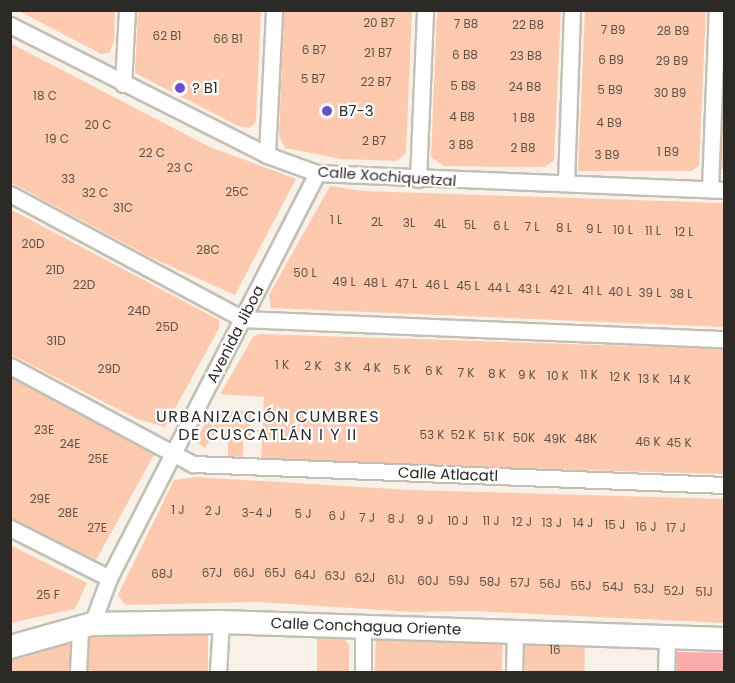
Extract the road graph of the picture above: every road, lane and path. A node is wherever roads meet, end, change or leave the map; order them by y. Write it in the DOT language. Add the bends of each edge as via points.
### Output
graph roads {
  1 [pos="127,10"];
  2 [pos="274,10"];
  3 [pos="425,10"];
  4 [pos="572,10"];
  5 [pos="717,10"];
  6 [pos="10,26"];
  7 [pos="123,84"];
  8 [pos="267,155"];
  9 [pos="317,173"];
  10 [pos="418,179"];
  11 [pos="566,183"];
  12 [pos="717,190"];
  13 [pos="10,194"];
  14 [pos="243,319"];
  15 [pos="724,339"];
  16 [pos="10,366"];
  17 [pos="174,454"];
  18 [pos="724,484"];
  19 [pos="10,528"];
  20 [pos="109,578"];
  21 [pos="221,622"];
  22 [pos="363,624"];
  23 [pos="86,626"];
  24 [pos="515,631"];
  25 [pos="724,639"];
  26 [pos="10,647"];
  27 [pos="666,656"];
  28 [pos="78,672"];
  29 [pos="218,672"];
  30 [pos="363,672"];
  31 [pos="514,672"];
  1 -- 7 [label="street"];
  2 -- 8 [label="street"];
  3 -- 10 [label="street"];
  4 -- 11 [label="street"];
  5 -- 12 [label="street"];
  6 -- 7 [label="street, Calle Xochiquetzal"];
  7 -- 8 [label="street, Calle Xochiquetzal"];
  8 -- 9 [label="street, Calle Xochiquetzal"];
  9 -- 10 [label="street, Calle Xochiquetzal"];
  9 -- 14 [label="street, Avenida Jiboa"];
  10 -- 11 [label="street, Calle Xochiquetzal"];
  11 -- 12 [label="street, Calle Xochiquetzal"];
  13 -- 14 [label="street"];
  14 -- 15 [label="street"];
  14 -- 17 [label="street, Avenida Jiboa"];
  16 -- 17 [label="street, Calle Atlacatl"];
  17 -- 18 [label="street, Calle Atlacatl" via="193,464"];
  17 -- 20 [label="street, Avenida Jiboa"];
  19 -- 20 [label="street"];
  20 -- 23 [label="street, Avenida Jiboa"];
  21 -- 22 [label="main road, Calle Conchagua Oriente"];
  21 -- 23 [label="main road, Calle Conchagua Oriente"];
  21 -- 29 [label="street"];
  22 -- 24 [label="main road, Calle Conchagua Oriente"];
  22 -- 30 [label="street"];
  23 -- 26 [label="main road, Calle Conchagua Oriente"];
  23 -- 28 [label="street, Avenida Jiboa"];
  24 -- 27 [label="main road, Calle Conchagua Oriente"];
  24 -- 31 [label="street"];
  25 -- 27 [label="main road, Calle Conchagua Oriente"];
}
